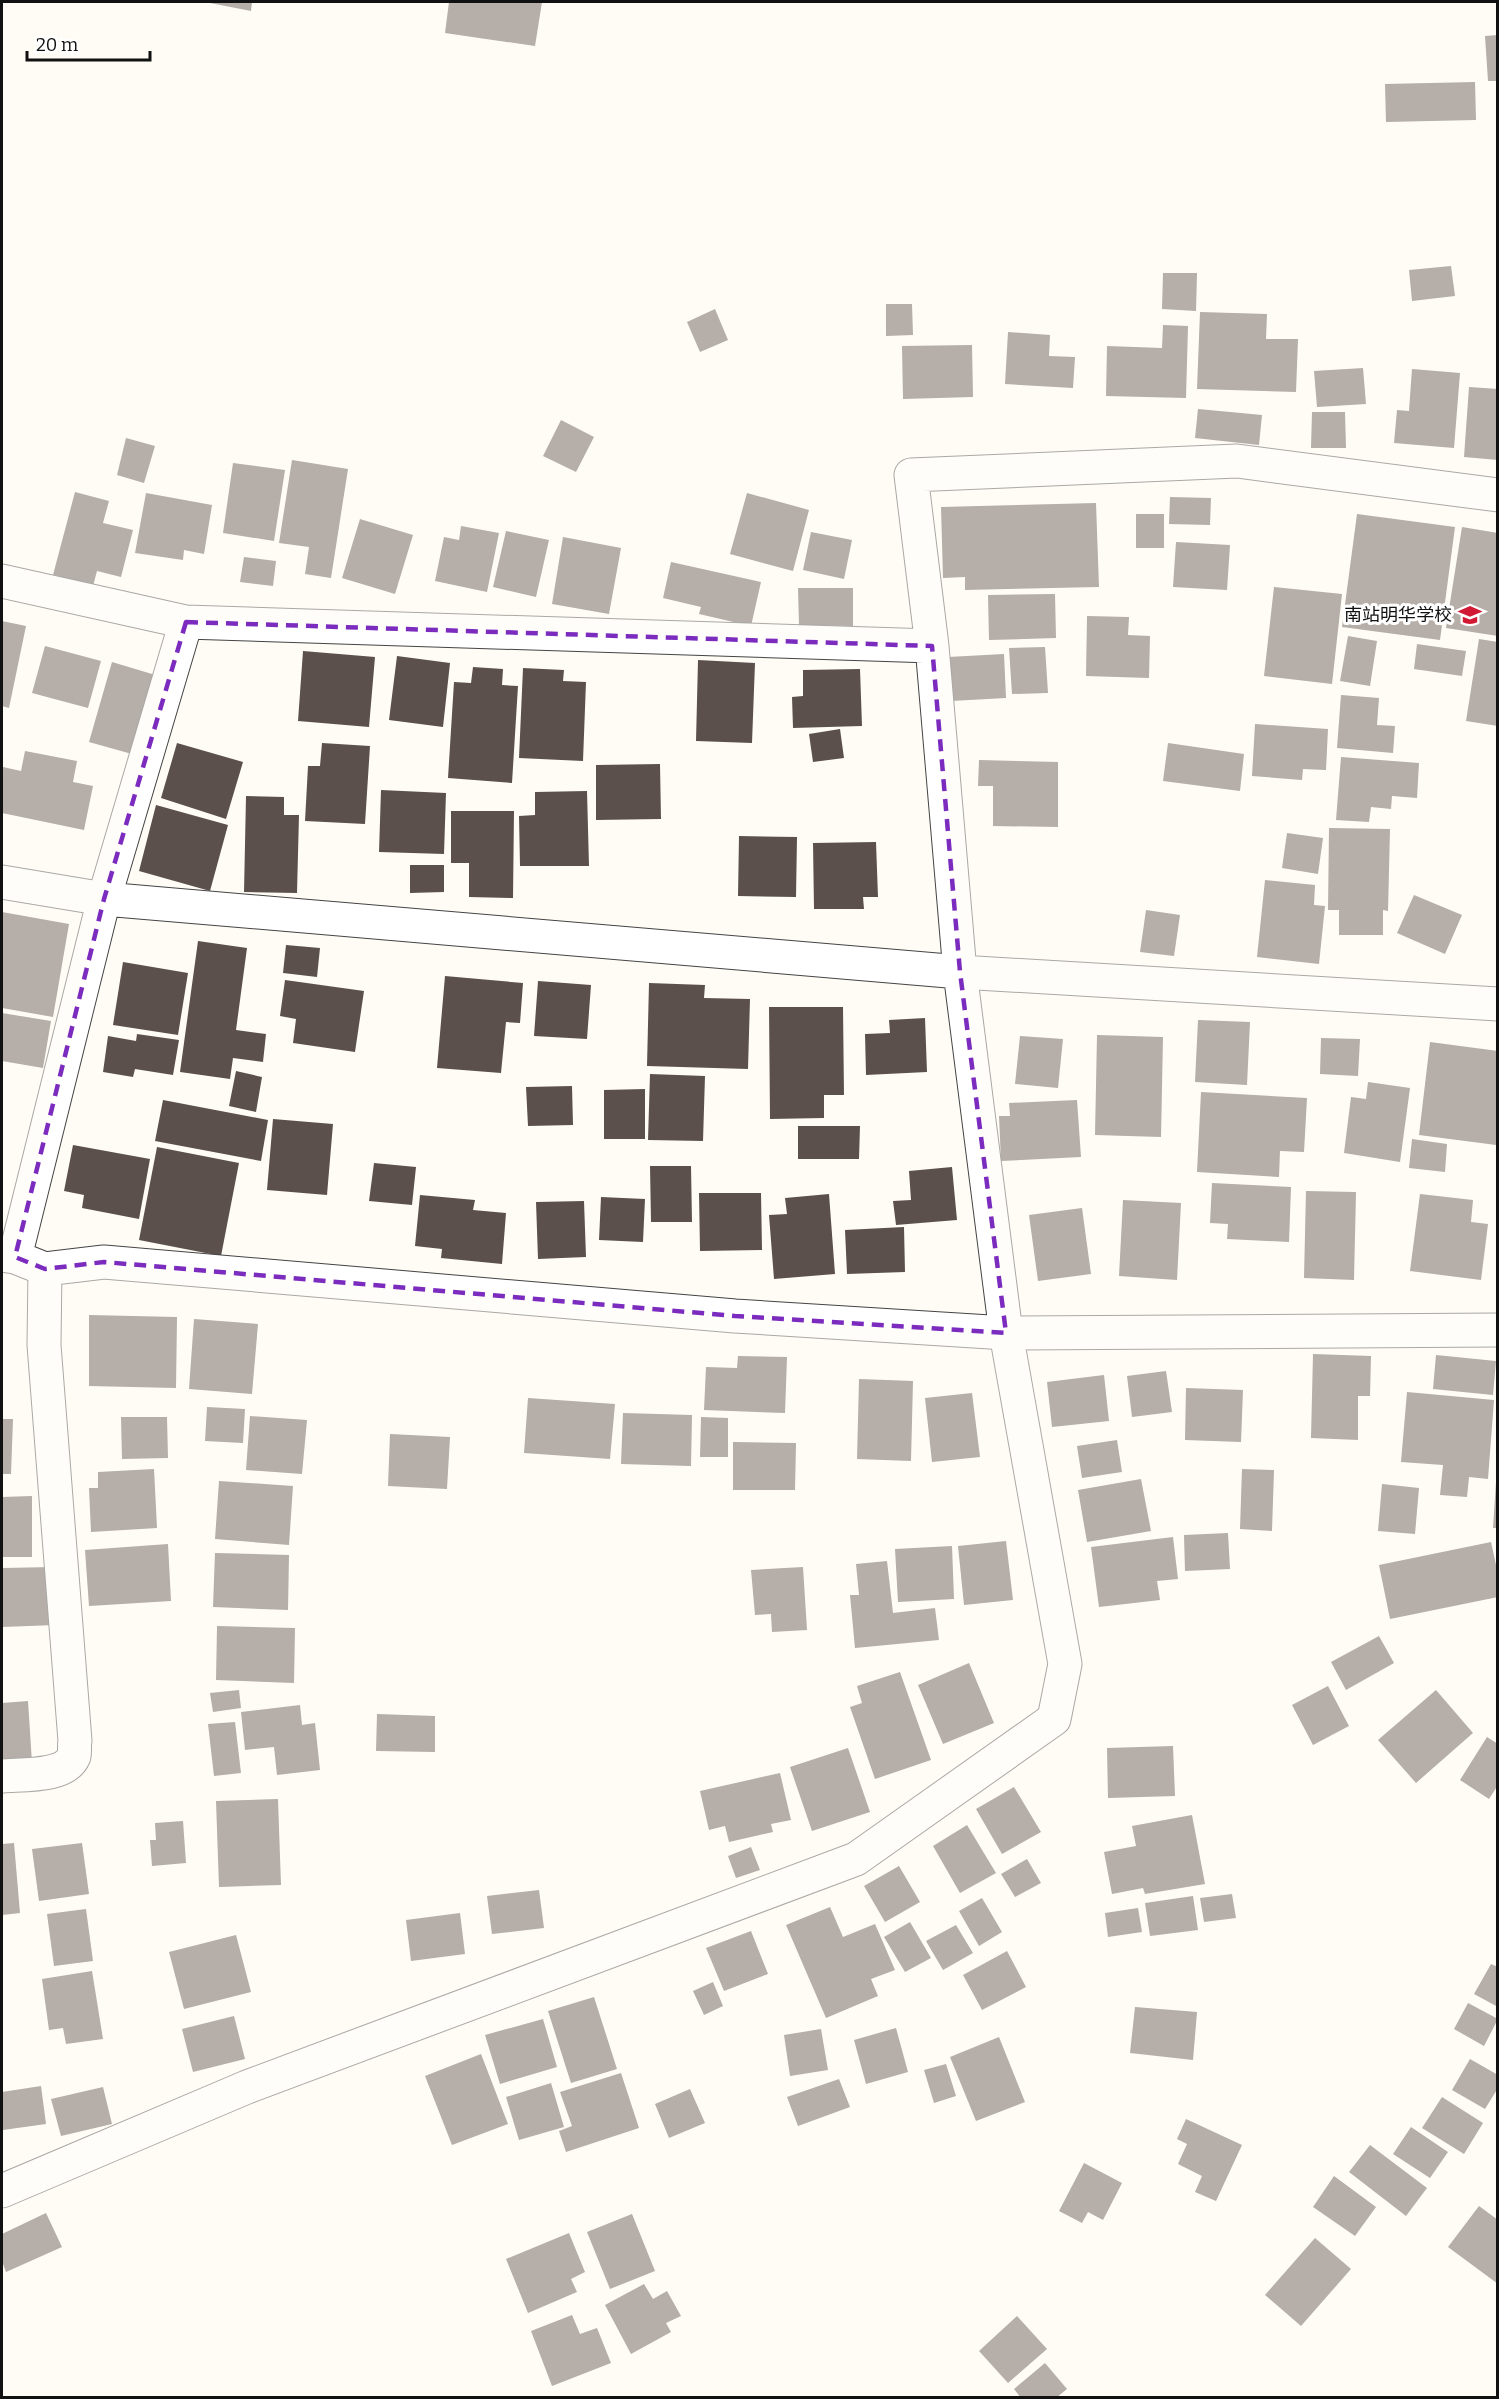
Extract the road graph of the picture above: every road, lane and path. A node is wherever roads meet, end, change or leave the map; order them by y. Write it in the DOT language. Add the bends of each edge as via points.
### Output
graph roads {
  1 [pos="1497,495"];
  2 [pos="2,581"];
  3 [pos="186,621"];
  4 [pos="932,646"];
  5 [pos="2,882"];
  6 [pos="104,899"];
  7 [pos="960,972"];
  8 [pos="1497,1004"];
  9 [pos="8,1256"];
  10 [pos="45,1269"];
  11 [pos="1497,1330"];
  12 [pos="1006,1333"];
  13 [pos="2,1776"];
  14 [pos="2,2191"];
  1 -- 4 [label="street" via="1237,461 911,475"];
  2 -- 3 [label="street"];
  3 -- 4 [label="street"];
  3 -- 6 [label="street"];
  4 -- 7 [label="street"];
  5 -- 6 [label="street"];
  6 -- 7 [label="street"];
  6 -- 9 [label="street"];
  7 -- 8 [label="street"];
  7 -- 12 [label="street"];
  9 -- 10 [label="street"];
  10 -- 12 [label="street" via="104,1262 735,1316"];
  10 -- 13 [label="street" via="44,1345 74,1756 53,1772"];
  11 -- 12 [label="street"];
  12 -- 14 [label="street" via="1065,1664 1054,1719 856,1859 247,2088"];
}
